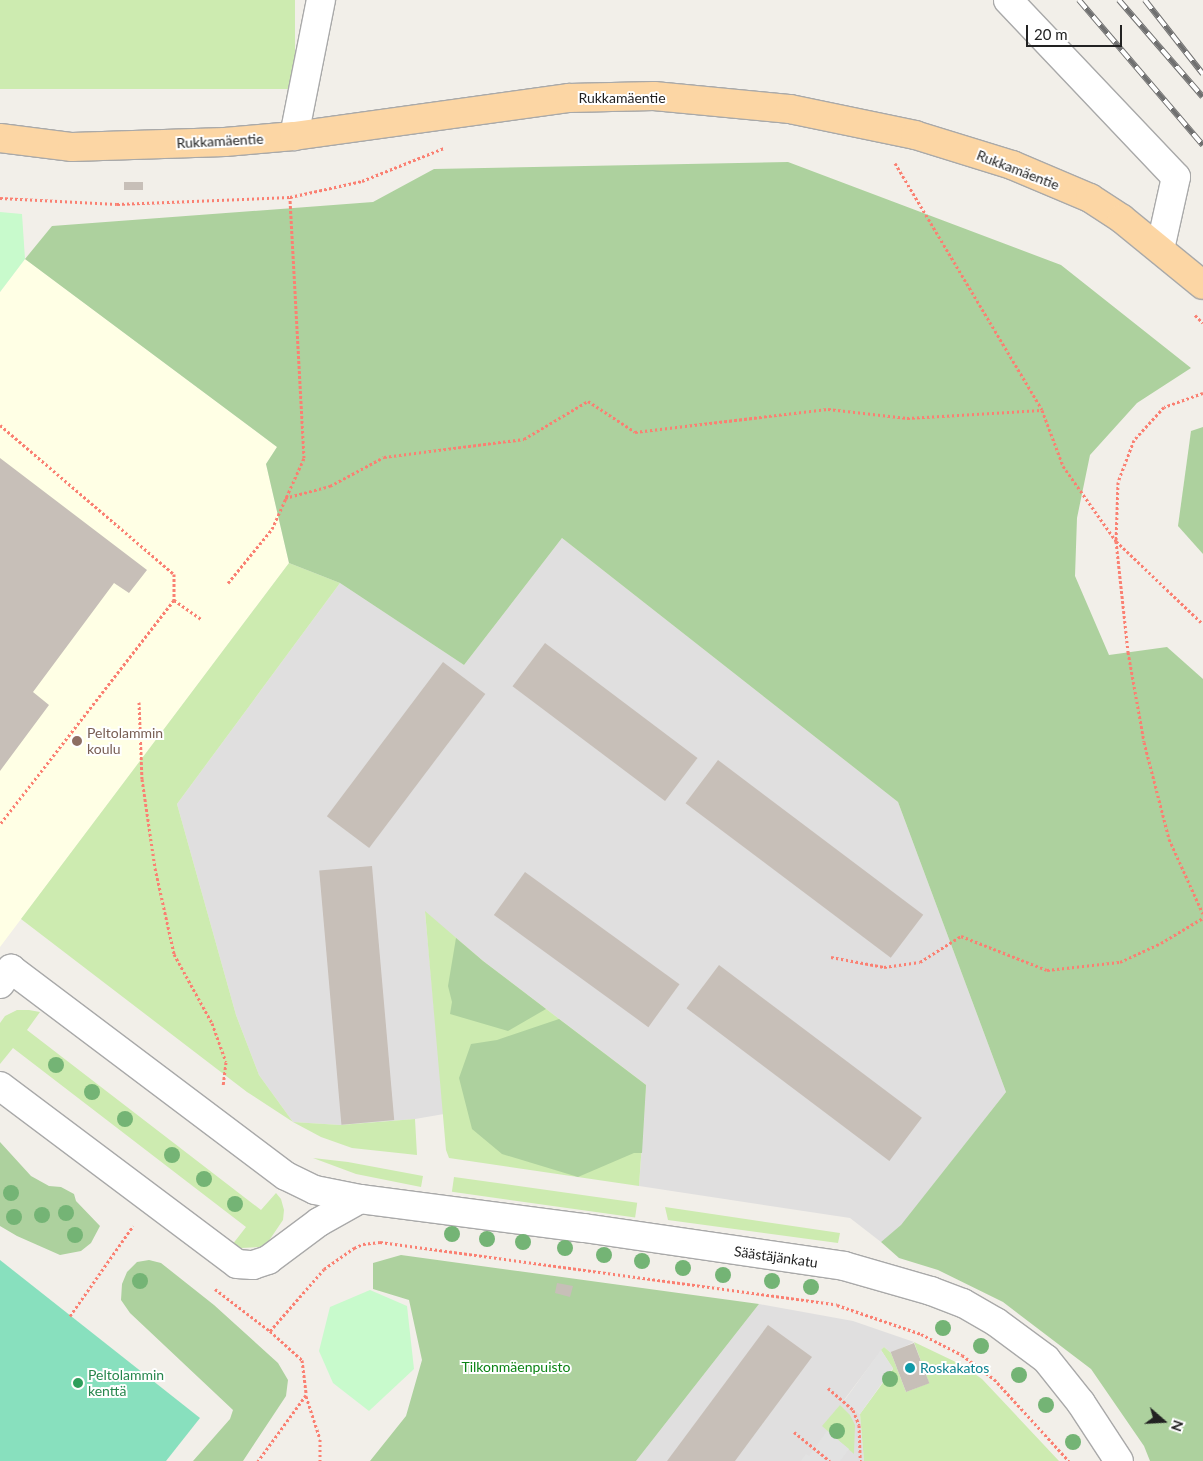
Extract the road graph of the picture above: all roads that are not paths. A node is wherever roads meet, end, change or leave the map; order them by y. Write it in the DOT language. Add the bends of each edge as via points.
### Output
graph roads {
  1 [pos="321,0"];
  2 [pos="1008,0"];
  3 [pos="294,136"];
  4 [pos="0,138"];
  5 [pos="1160,249"];
  6 [pos="1203,285"];
  7 [pos="0,984"];
  8 [pos="0,1086"];
  9 [pos="360,1199"];
  10 [pos="1118,1461"];
  1 -- 3 [label="street"];
  2 -- 5 [label="street" via="1176,177"];
  3 -- 4 [label="main road, Rukkamäentie" via="225,142 72,147"];
  3 -- 5 [label="main road, Rukkamäentie" via="569,98 654,96 790,109 915,134 1012,165 1090,198"];
  5 -- 6 [label="main road, Rukkamäentie"];
  7 -- 9 [label="street, Säästäjänkatu" via="11,969 286,1176 315,1190"];
  8 -- 9 [label="street" via="237,1264 253,1265 268,1260 319,1222"];
  9 -- 10 [label="street, Säästäjänkatu" via="844,1266 931,1291 963,1303 996,1322 1046,1359 1081,1403"];
}
